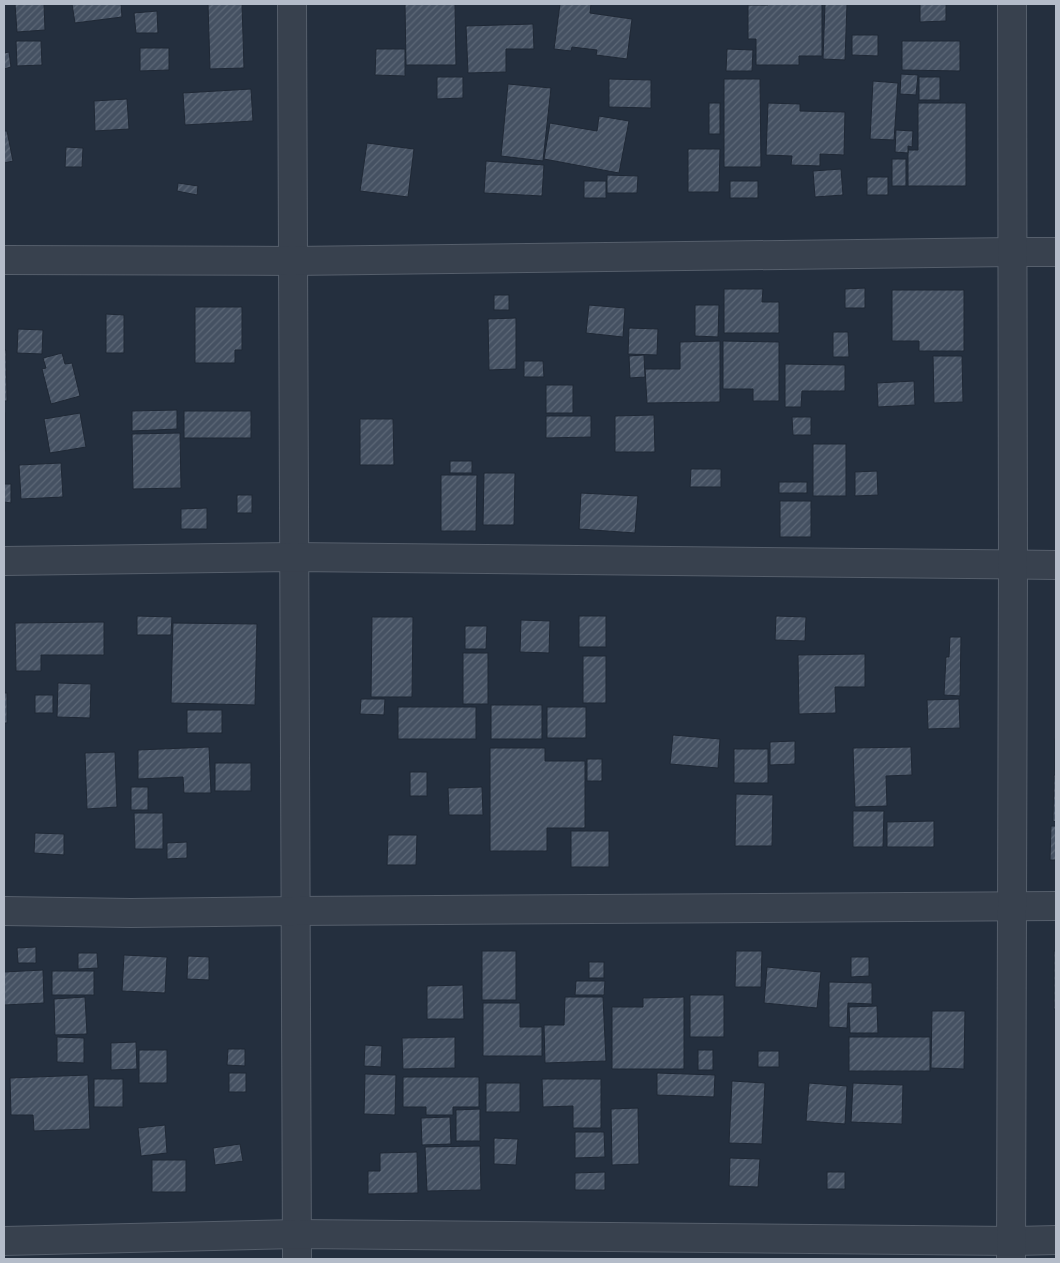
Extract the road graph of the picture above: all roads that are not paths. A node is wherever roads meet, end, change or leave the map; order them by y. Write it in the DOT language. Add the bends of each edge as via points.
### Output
graph roads {
  1 [pos="292,4"];
  2 [pos="1012,4"];
  3 [pos="1012,252"];
  4 [pos="1056,252"];
  5 [pos="4,260"];
  6 [pos="293,261"];
  7 [pos="294,557"];
  8 [pos="4,561"];
  9 [pos="1013,565"];
  10 [pos="1056,565"];
  11 [pos="1056,906"];
  12 [pos="1011,907"];
  13 [pos="4,911"];
  14 [pos="296,911"];
  15 [pos="1056,1240"];
  16 [pos="4,1241"];
  17 [pos="297,1247"];
  18 [pos="1011,1250"];
  1 -- 6 [label="street"];
  2 -- 3 [label="street"];
  3 -- 4 [label="street"];
  3 -- 6 [label="street"];
  3 -- 9 [label="street"];
  5 -- 6 [label="street"];
  6 -- 7 [label="street"];
  7 -- 8 [label="street"];
  7 -- 9 [label="street"];
  7 -- 14 [label="street"];
  9 -- 10 [label="street"];
  9 -- 12 [label="street"];
  11 -- 12 [label="street"];
  12 -- 14 [label="street"];
  12 -- 18 [label="street"];
  13 -- 14 [label="street"];
  14 -- 17 [label="street"];
  15 -- 18 [label="street"];
  16 -- 17 [label="street"];
  17 -- 18 [label="street"];
}
